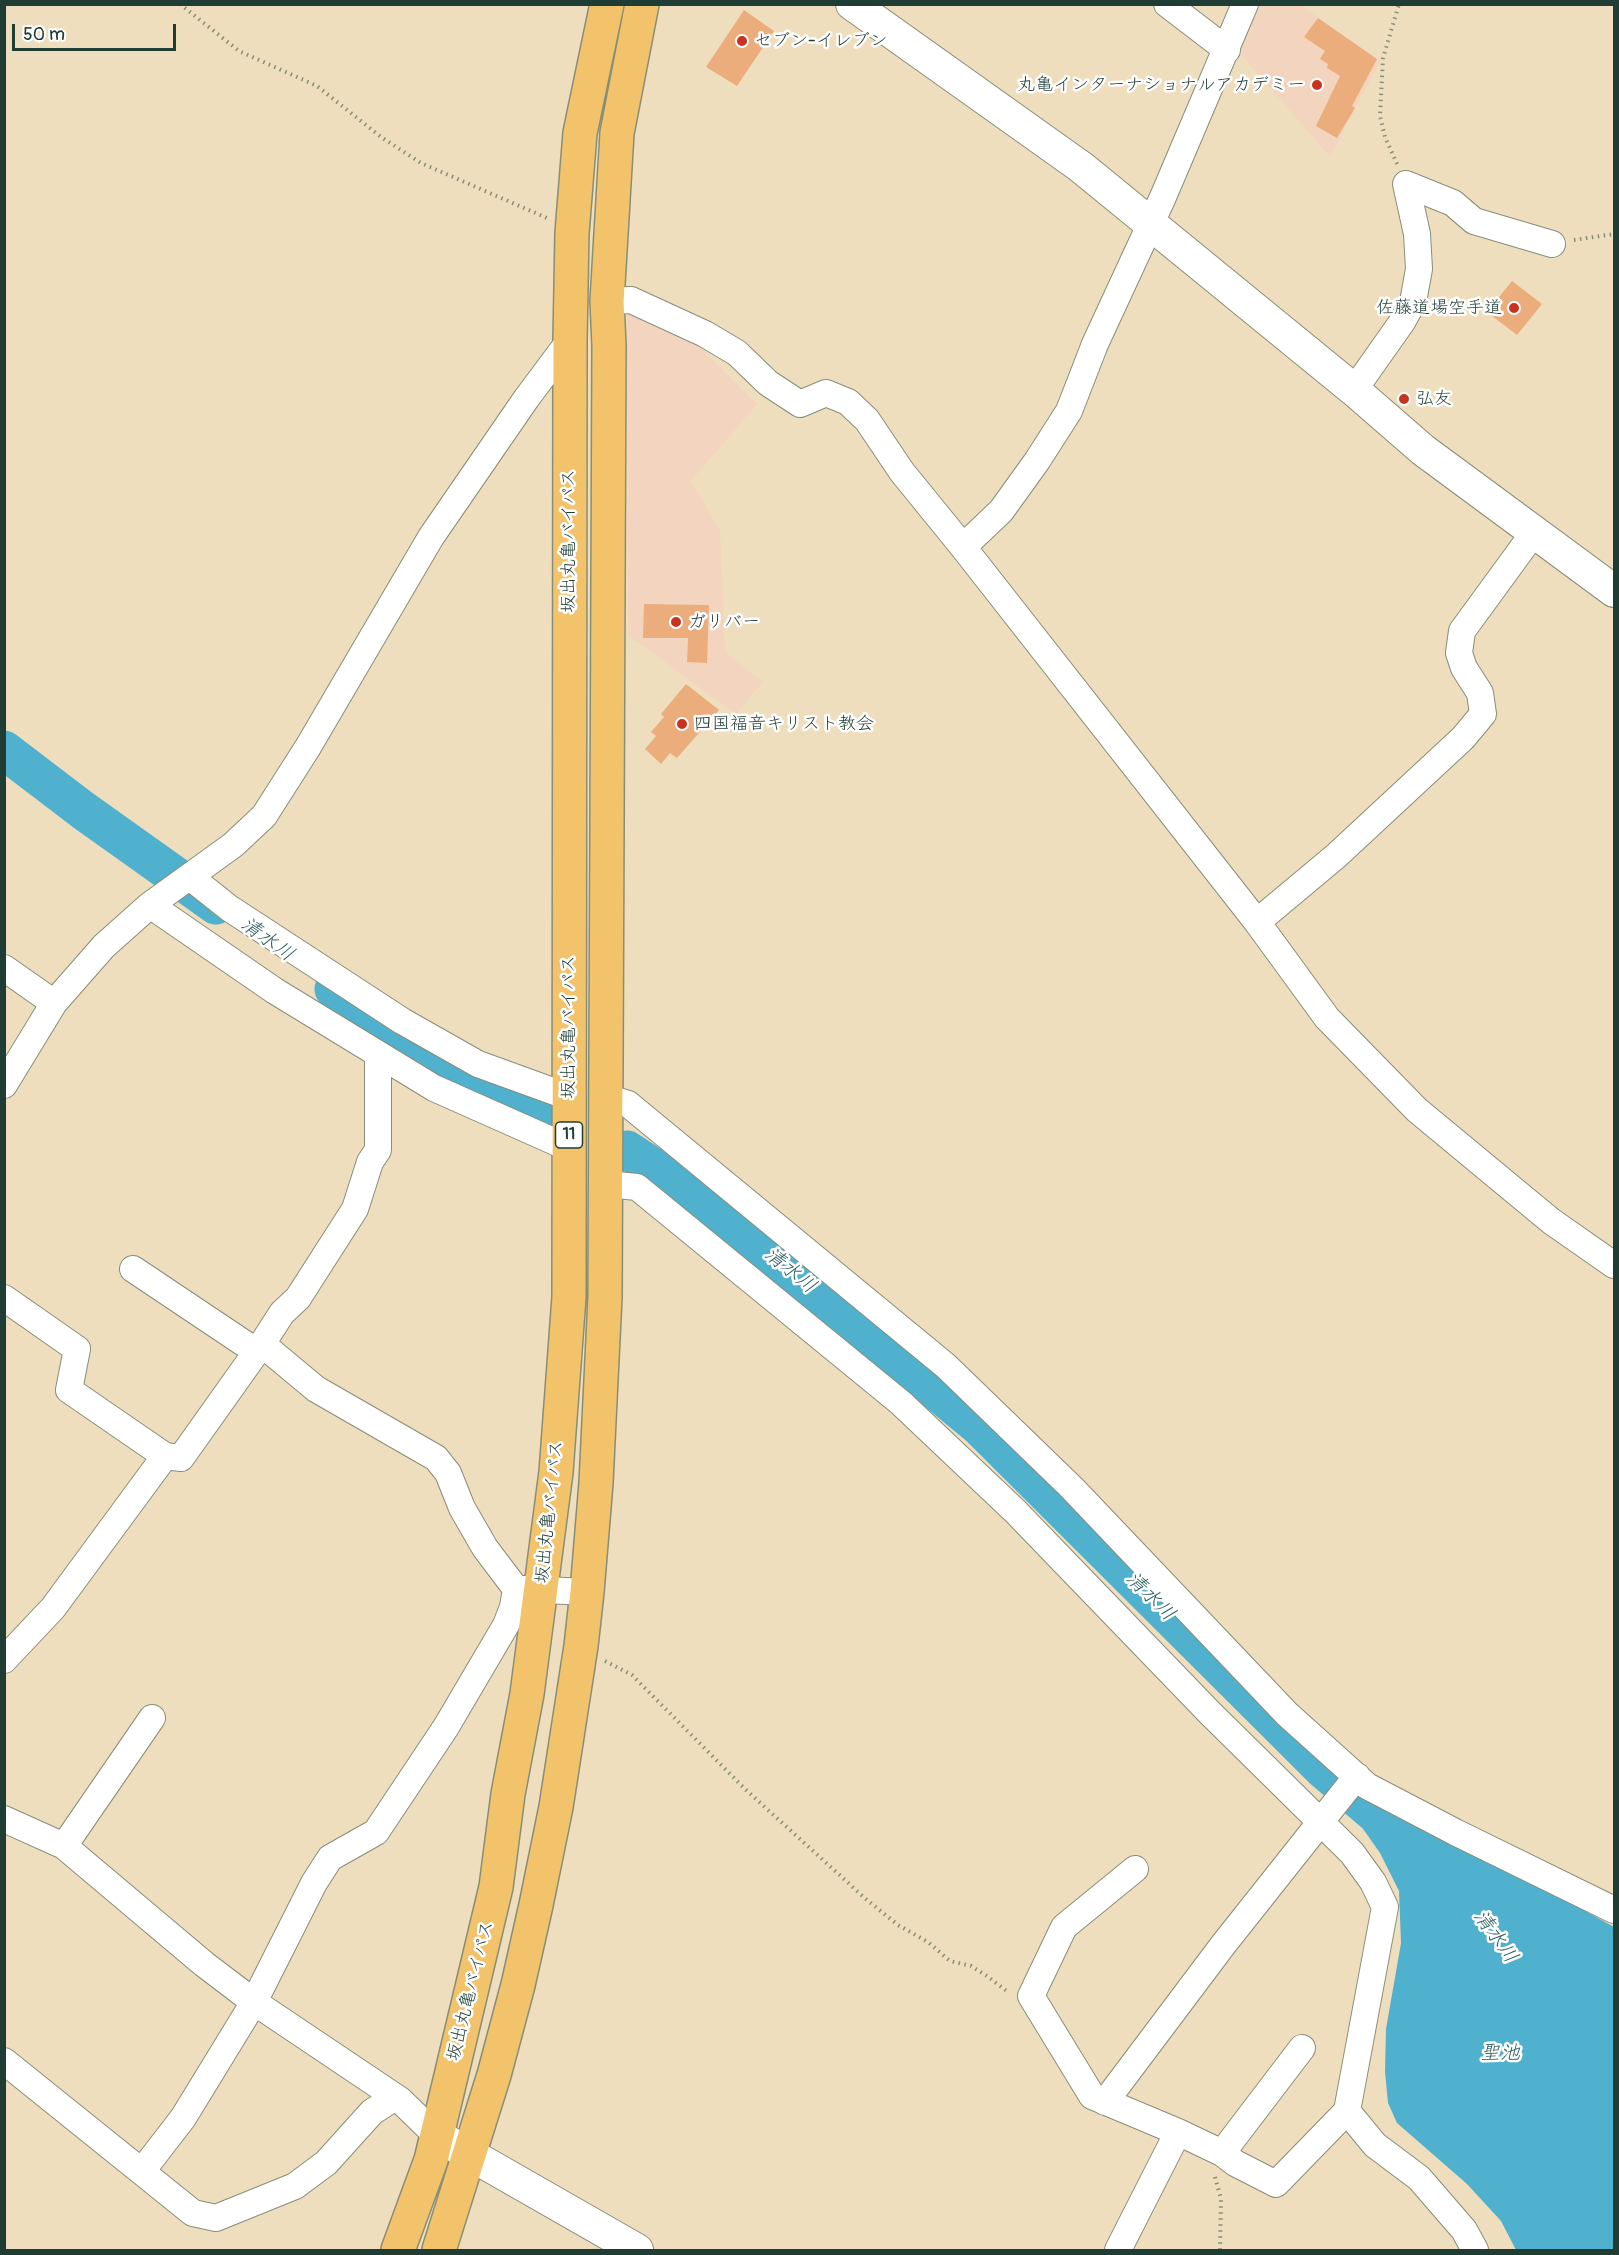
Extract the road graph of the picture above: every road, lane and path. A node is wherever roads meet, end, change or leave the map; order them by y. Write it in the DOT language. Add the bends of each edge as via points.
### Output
graph roads {
  1 [pos="180,4"];
  2 [pos="606,4"];
  3 [pos="642,4"];
  4 [pos="852,4"];
  5 [pos="1167,4"];
  6 [pos="1245,4"];
  7 [pos="1399,4"];
  8 [pos="1227,50"];
  9 [pos="1406,184"];
  10 [pos="1150,222"];
  11 [pos="572,230"];
  12 [pos="1614,234"];
  13 [pos="1552,244"];
  14 [pos="607,301"];
  15 [pos="570,340"];
  16 [pos="1354,390"];
  17 [pos="1535,531"];
  18 [pos="963,547"];
  19 [pos="1614,591"];
  20 [pos="190,877"];
  21 [pos="150,905"];
  22 [pos="1257,922"];
  23 [pos="4,968"];
  24 [pos="54,1003"];
  25 [pos="378,1054"];
  26 [pos="4,1085"];
  27 [pos="569,1097"];
  28 [pos="605,1097"];
  29 [pos="569,1148"];
  30 [pos="606,1184"];
  31 [pos="1614,1265"];
  32 [pos="133,1269"];
  33 [pos="4,1298"];
  34 [pos="260,1348"];
  35 [pos="165,1455"];
  36 [pos="529,1590"];
  37 [pos="587,1592"];
  38 [pos="4,1660"];
  39 [pos="601,1660"];
  40 [pos="152,1718"];
  41 [pos="1357,1776"];
  42 [pos="4,1819"];
  43 [pos="1321,1822"];
  44 [pos="64,1846"];
  45 [pos="1135,1869"];
  46 [pos="1614,1910"];
  47 [pos="1031,1996"];
  48 [pos="254,2002"];
  49 [pos="1302,2048"];
  50 [pos="4,2061"];
  51 [pos="395,2097"];
  52 [pos="1106,2102"];
  53 [pos="1347,2110"];
  54 [pos="1178,2132"];
  55 [pos="436,2135"];
  56 [pos="1222,2153"];
  57 [pos="470,2156"];
  58 [pos="142,2171"];
  59 [pos="398,2250"];
  60 [pos="439,2250"];
  61 [pos="637,2250"];
  62 [pos="1118,2250"];
  63 [pos="1220,2250"];
  64 [pos="1474,2250"];
  1 -- 11 [label="path" via="239,51 317,86 421,163"];
  2 -- 11 [label="highway, 坂出丸亀バイパス / 11" via="580,133"];
  3 -- 14 [label="highway, 坂出丸亀バイパス / 11" via="617,133"];
  4 -- 10 [label="street" via="1021,122"];
  5 -- 8 [label="street"];
  6 -- 8 [label="street"];
  7 -- 9 [label="path" via="1383,58 1380,116 1384,137"];
  8 -- 10 [label="street"];
  9 -- 13 [label="street" via="1453,203 1474,221"];
  9 -- 16 [label="street" via="1417,234 1419,269 1413,302"];
  10 -- 16 [label="street"];
  10 -- 18 [label="street" via="1069,411 1001,511"];
  11 -- 15 [label="highway, 坂出丸亀バイパス / 11"];
  12 -- 13 [label="path"];
  14 -- 18 [label="street" via="631,300 705,334 736,352 768,383 800,404 826,393 848,402 867,420 902,472"];
  14 -- 28 [label="highway, 坂出丸亀バイパス / 11"];
  15 -- 20 [label="street" via="431,537 264,816"];
  15 -- 27 [label="highway, 坂出丸亀バイパス / 11"];
  16 -- 17 [label="street" via="1423,450"];
  17 -- 19 [label="street"];
  17 -- 22 [label="street" via="1462,631 1459,653 1480,693 1483,714 1463,738 1344,848"];
  18 -- 22 [label="street"];
  20 -- 21 [label="street"];
  20 -- 27 [label="street" via="229,908 402,1021 478,1064"];
  21 -- 24 [label="street" via="104,945"];
  21 -- 25 [label="street" via="275,991"];
  22 -- 31 [label="street" via="1327,1018 1417,1110 1551,1221"];
  23 -- 24 [label="street"];
  24 -- 26 [label="street"];
  25 -- 29 [label="street" via="434,1088"];
  25 -- 34 [label="street" via="378,1150 370,1162 355,1209 298,1298 282,1313"];
  27 -- 29 [label="highway, 坂出丸亀バイパス / 11"];
  28 -- 30 [label="highway, 坂出丸亀バイパス / 11"];
  28 -- 41 [label="street" via="628,1104 946,1366 1072,1488 1287,1714"];
  29 -- 36 [label="highway, 坂出丸亀バイパス / 11" via="569,1297 556,1472"];
  30 -- 37 [label="highway, 坂出丸亀バイパス / 11" via="597,1472"];
  30 -- 43 [label="street" via="637,1187 901,1403 1015,1511"];
  32 -- 34 [label="street"];
  33 -- 35 [label="street" via="77,1349 69,1390"];
  34 -- 35 [label="street" via="181,1458"];
  34 -- 36 [label="street" via="316,1389 436,1458 448,1473 485,1548"];
  35 -- 38 [label="street" via="53,1608"];
  36 -- 37 [label="street"];
  36 -- 48 [label="street" via="513,1607 446,1728 376,1832 330,1858"];
  36 -- 55 [label="highway, 坂出丸亀バイパス / 11" via="527,1694 496,1887"];
  37 -- 57 [label="highway, 坂出丸亀バイパス / 11" via="556,1807 536,1905"];
  39 -- 47 [label="path" via="632,1675 745,1789 898,1925 928,1942 950,1961 971,1966 1014,1997"];
  40 -- 44 [label="street"];
  41 -- 43 [label="street"];
  41 -- 46 [label="street" via="1367,1786 1455,1832"];
  42 -- 44 [label="street"];
  43 -- 52 [label="street"];
  43 -- 53 [label="street" via="1357,1860 1385,1907"];
  44 -- 48 [label="street"];
  45 -- 47 [label="street" via="1064,1927"];
  47 -- 52 [label="street" via="1092,2097"];
  48 -- 51 [label="street"];
  48 -- 58 [label="street" via="183,2118"];
  49 -- 56 [label="street"];
  50 -- 58 [label="street"];
  51 -- 55 [label="street"];
  51 -- 58 [label="street" via="372,2112 326,2163 295,2186 216,2218 193,2213"];
  52 -- 54 [label="street"];
  53 -- 56 [label="street" via="1276,2184"];
  53 -- 64 [label="street" via="1375,2145 1419,2178 1464,2230"];
  54 -- 56 [label="street"];
  54 -- 62 [label="street"];
  55 -- 57 [label="street"];
  55 -- 59 [label="highway, 坂出丸亀バイパス / 11" via="431,2160"];
  56 -- 63 [label="path" via="1212,2168 1221,2199"];
  57 -- 60 [label="highway, 坂出丸亀バイパス / 11"];
  57 -- 61 [label="street"];
}
